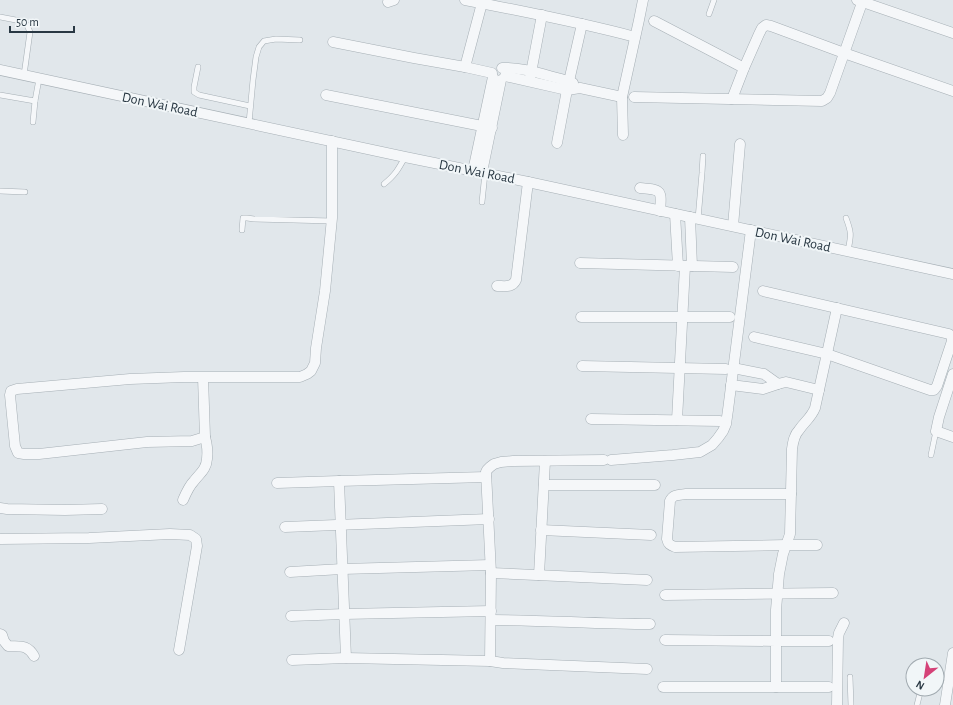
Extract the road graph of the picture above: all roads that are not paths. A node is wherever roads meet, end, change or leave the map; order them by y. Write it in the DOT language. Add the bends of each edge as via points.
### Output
graph roads {
  1 [pos="465,0"];
  2 [pos="643,0"];
  3 [pos="714,0"];
  4 [pos="861,1"];
  5 [pos="482,3"];
  6 [pos="710,14"];
  7 [pos="542,15"];
  8 [pos="0,17"];
  9 [pos="654,22"];
  10 [pos="582,24"];
  11 [pos="953,34"];
  12 [pos="635,37"];
  13 [pos="300,40"];
  14 [pos="333,42"];
  15 [pos="844,53"];
  16 [pos="198,67"];
  17 [pos="465,67"];
  18 [pos="744,68"];
  19 [pos="0,70"];
  20 [pos="24,75"];
  21 [pos="499,75"];
  22 [pos="530,76"];
  23 [pos="39,79"];
  24 [pos="568,85"];
  25 [pos="953,91"];
  26 [pos="0,95"];
  27 [pos="326,95"];
  28 [pos="622,97"];
  29 [pos="634,97"];
  30 [pos="732,99"];
  31 [pos="35,101"];
  32 [pos="250,106"];
  33 [pos="33,122"];
  34 [pos="249,123"];
  35 [pos="487,127"];
  36 [pos="623,135"];
  37 [pos="332,141"];
  38 [pos="557,143"];
  39 [pos="740,144"];
  40 [pos="703,156"];
  41 [pos="405,157"];
  42 [pos="480,172"];
  43 [pos="528,182"];
  44 [pos="384,184"];
  45 [pos="640,188"];
  46 [pos="0,192"];
  47 [pos="25,192"];
  48 [pos="482,202"];
  49 [pos="660,210"];
  50 [pos="675,214"];
  51 [pos="694,218"];
  52 [pos="846,218"];
  53 [pos="332,221"];
  54 [pos="733,226"];
  55 [pos="242,230"];
  56 [pos="750,230"];
  57 [pos="848,251"];
  58 [pos="580,263"];
  59 [pos="685,266"];
  60 [pos="733,267"];
  61 [pos="953,274"];
  62 [pos="497,286"];
  63 [pos="763,291"];
  64 [pos="837,308"];
  65 [pos="581,317"];
  66 [pos="682,317"];
  67 [pos="730,317"];
  68 [pos="754,336"];
  69 [pos="827,354"];
  70 [pos="582,366"];
  71 [pos="680,368"];
  72 [pos="730,368"];
  73 [pos="953,374"];
  74 [pos="203,377"];
  75 [pos="778,384"];
  76 [pos="731,385"];
  77 [pos="819,390"];
  78 [pos="591,419"];
  79 [pos="677,420"];
  80 [pos="720,421"];
  81 [pos="936,431"];
  82 [pos="205,437"];
  83 [pos="953,437"];
  84 [pos="931,455"];
  85 [pos="545,461"];
  86 [pos="486,477"];
  87 [pos="338,481"];
  88 [pos="277,483"];
  89 [pos="544,485"];
  90 [pos="655,485"];
  91 [pos="791,494"];
  92 [pos="183,500"];
  93 [pos="0,508"];
  94 [pos="102,509"];
  95 [pos="489,519"];
  96 [pos="340,525"];
  97 [pos="286,527"];
  98 [pos="541,530"];
  99 [pos="651,534"];
  100 [pos="0,538"];
  101 [pos="786,544"];
  102 [pos="817,545"];
  103 [pos="342,569"];
  104 [pos="491,569"];
  105 [pos="290,572"];
  106 [pos="539,576"];
  107 [pos="648,580"];
  108 [pos="832,593"];
  109 [pos="777,594"];
  110 [pos="665,595"];
  111 [pos="344,614"];
  112 [pos="491,615"];
  113 [pos="291,616"];
  114 [pos="844,623"];
  115 [pos="650,624"];
  116 [pos="0,634"];
  117 [pos="665,640"];
  118 [pos="776,641"];
  119 [pos="829,641"];
  120 [pos="179,650"];
  121 [pos="953,653"];
  122 [pos="34,656"];
  123 [pos="346,658"];
  124 [pos="292,660"];
  125 [pos="490,661"];
  126 [pos="647,669"];
  127 [pos="850,678"];
  128 [pos="663,687"];
  129 [pos="776,687"];
  130 [pos="829,687"];
  131 [pos="837,705"];
  132 [pos="851,705"];
  133 [pos="945,705"];
  1 -- 5 [label="street"];
  2 -- 12 [label="street"];
  3 -- 6 [label="lane"];
  4 -- 11 [label="street"];
  4 -- 15 [label="street"];
  5 -- 7 [label="street"];
  5 -- 17 [label="street"];
  7 -- 10 [label="street"];
  7 -- 22 [label="street"];
  8 -- 20 [label="lane" via="21,21 27,25 30,32"];
  9 -- 18 [label="street"];
  10 -- 12 [label="street"];
  10 -- 24 [label="street"];
  12 -- 28 [label="street"];
  13 -- 32 [label="lane" via="276,39 264,41 259,46"];
  14 -- 17 [label="street"];
  15 -- 18 [label="street" via="766,26 762,28"];
  15 -- 25 [label="street"];
  15 -- 30 [label="street" via="830,93 822,101"];
  16 -- 32 [label="lane" via="194,92 199,96"];
  17 -- 21 [label="street"];
  18 -- 30 [label="street"];
  19 -- 20 [label="street, Don Wai Road"];
  20 -- 23 [label="street, Don Wai Road"];
  21 -- 22 [label="street" via="516,69"];
  21 -- 35 [label="street"];
  22 -- 24 [label="street"];
  23 -- 31 [label="lane"];
  23 -- 34 [label="street, Don Wai Road"];
  24 -- 28 [label="street"];
  24 -- 38 [label="street"];
  26 -- 31 [label="lane"];
  27 -- 35 [label="street"];
  28 -- 36 [label="street"];
  29 -- 30 [label="street"];
  31 -- 33 [label="lane"];
  32 -- 34 [label="lane"];
  34 -- 37 [label="street, Don Wai Road"];
  35 -- 42 [label="street"];
  37 -- 41 [label="street, Don Wai Road"];
  37 -- 53 [label="street"];
  39 -- 54 [label="street"];
  40 -- 51 [label="lane"];
  41 -- 42 [label="street, Don Wai Road"];
  41 -- 44 [label="lane" via="398,170"];
  42 -- 43 [label="street, Don Wai Road"];
  42 -- 48 [label="lane"];
  43 -- 49 [label="street, Don Wai Road"];
  43 -- 62 [label="street" via="516,280 511,286"];
  45 -- 49 [label="street" via="659,192"];
  46 -- 47 [label="lane"];
  49 -- 50 [label="street, Don Wai Road"];
  50 -- 51 [label="street, Don Wai Road"];
  50 -- 59 [label="street"];
  51 -- 54 [label="street, Don Wai Road"];
  51 -- 59 [label="street"];
  52 -- 57 [label="lane" via="851,230"];
  53 -- 55 [label="lane" via="243,218"];
  53 -- 74 [label="street" via="315,363 311,371 300,377"];
  54 -- 56 [label="street, Don Wai Road"];
  56 -- 57 [label="street, Don Wai Road"];
  56 -- 72 [label="street"];
  57 -- 61 [label="street, Don Wai Road"];
  58 -- 59 [label="street"];
  59 -- 60 [label="street"];
  59 -- 66 [label="street"];
  63 -- 64 [label="street"];
  64 -- 69 [label="street"];
  64 -- 69 [label="street" via="949,334 952,341 934,390"];
  65 -- 66 [label="street"];
  66 -- 67 [label="street"];
  66 -- 71 [label="street"];
  68 -- 69 [label="street"];
  69 -- 77 [label="street"];
  70 -- 71 [label="street"];
  71 -- 72 [label="street"];
  71 -- 79 [label="street"];
  72 -- 75 [label="street" via="764,374"];
  72 -- 76 [label="street"];
  73 -- 81 [label="street"];
  74 -- 82 [label="street"];
  74 -- 82 [label="street" via="130,379 17,389 10,395 15,446 18,453 39,454 147,442 192,441"];
  75 -- 76 [label="street" via="763,389"];
  75 -- 77 [label="street" via="786,382"];
  76 -- 85 [label="street" via="723,431 716,441 700,452 608,460"];
  77 -- 91 [label="street" via="812,415 798,430 794,439"];
  78 -- 79 [label="street"];
  79 -- 80 [label="street"];
  81 -- 83 [label="street"];
  81 -- 84 [label="lane"];
  82 -- 92 [label="street" via="208,451 204,471 194,480"];
  85 -- 86 [label="street" via="501,462 490,467"];
  85 -- 89 [label="street"];
  86 -- 87 [label="street"];
  86 -- 95 [label="street"];
  87 -- 88 [label="street"];
  87 -- 96 [label="street"];
  89 -- 90 [label="street"];
  89 -- 98 [label="street"];
  91 -- 101 [label="street" via="790,534"];
  91 -- 101 [label="street" via="674,495 669,509 667,539 671,546"];
  93 -- 94 [label="street"];
  95 -- 96 [label="street"];
  95 -- 104 [label="street"];
  96 -- 97 [label="street"];
  96 -- 103 [label="street"];
  98 -- 99 [label="street"];
  98 -- 106 [label="street"];
  100 -- 120 [label="street" via="190,535 196,539 197,546"];
  101 -- 102 [label="street"];
  101 -- 109 [label="street"];
  103 -- 104 [label="street"];
  103 -- 105 [label="street"];
  103 -- 111 [label="street"];
  104 -- 106 [label="street"];
  104 -- 112 [label="street"];
  106 -- 107 [label="street"];
  108 -- 109 [label="street"];
  109 -- 110 [label="street"];
  109 -- 118 [label="street"];
  111 -- 112 [label="street"];
  111 -- 113 [label="street"];
  111 -- 123 [label="street"];
  112 -- 115 [label="street" via="535,620"];
  112 -- 125 [label="street"];
  114 -- 131 [label="street" via="838,638"];
  116 -- 122 [label="street" via="8,646 26,648"];
  117 -- 118 [label="street"];
  118 -- 119 [label="street"];
  118 -- 129 [label="street"];
  121 -- 133 [label="street"];
  123 -- 124 [label="street"];
  123 -- 125 [label="street"];
  125 -- 126 [label="street"];
  127 -- 132 [label="lane"];
  128 -- 129 [label="street"];
  129 -- 130 [label="street"];
}
